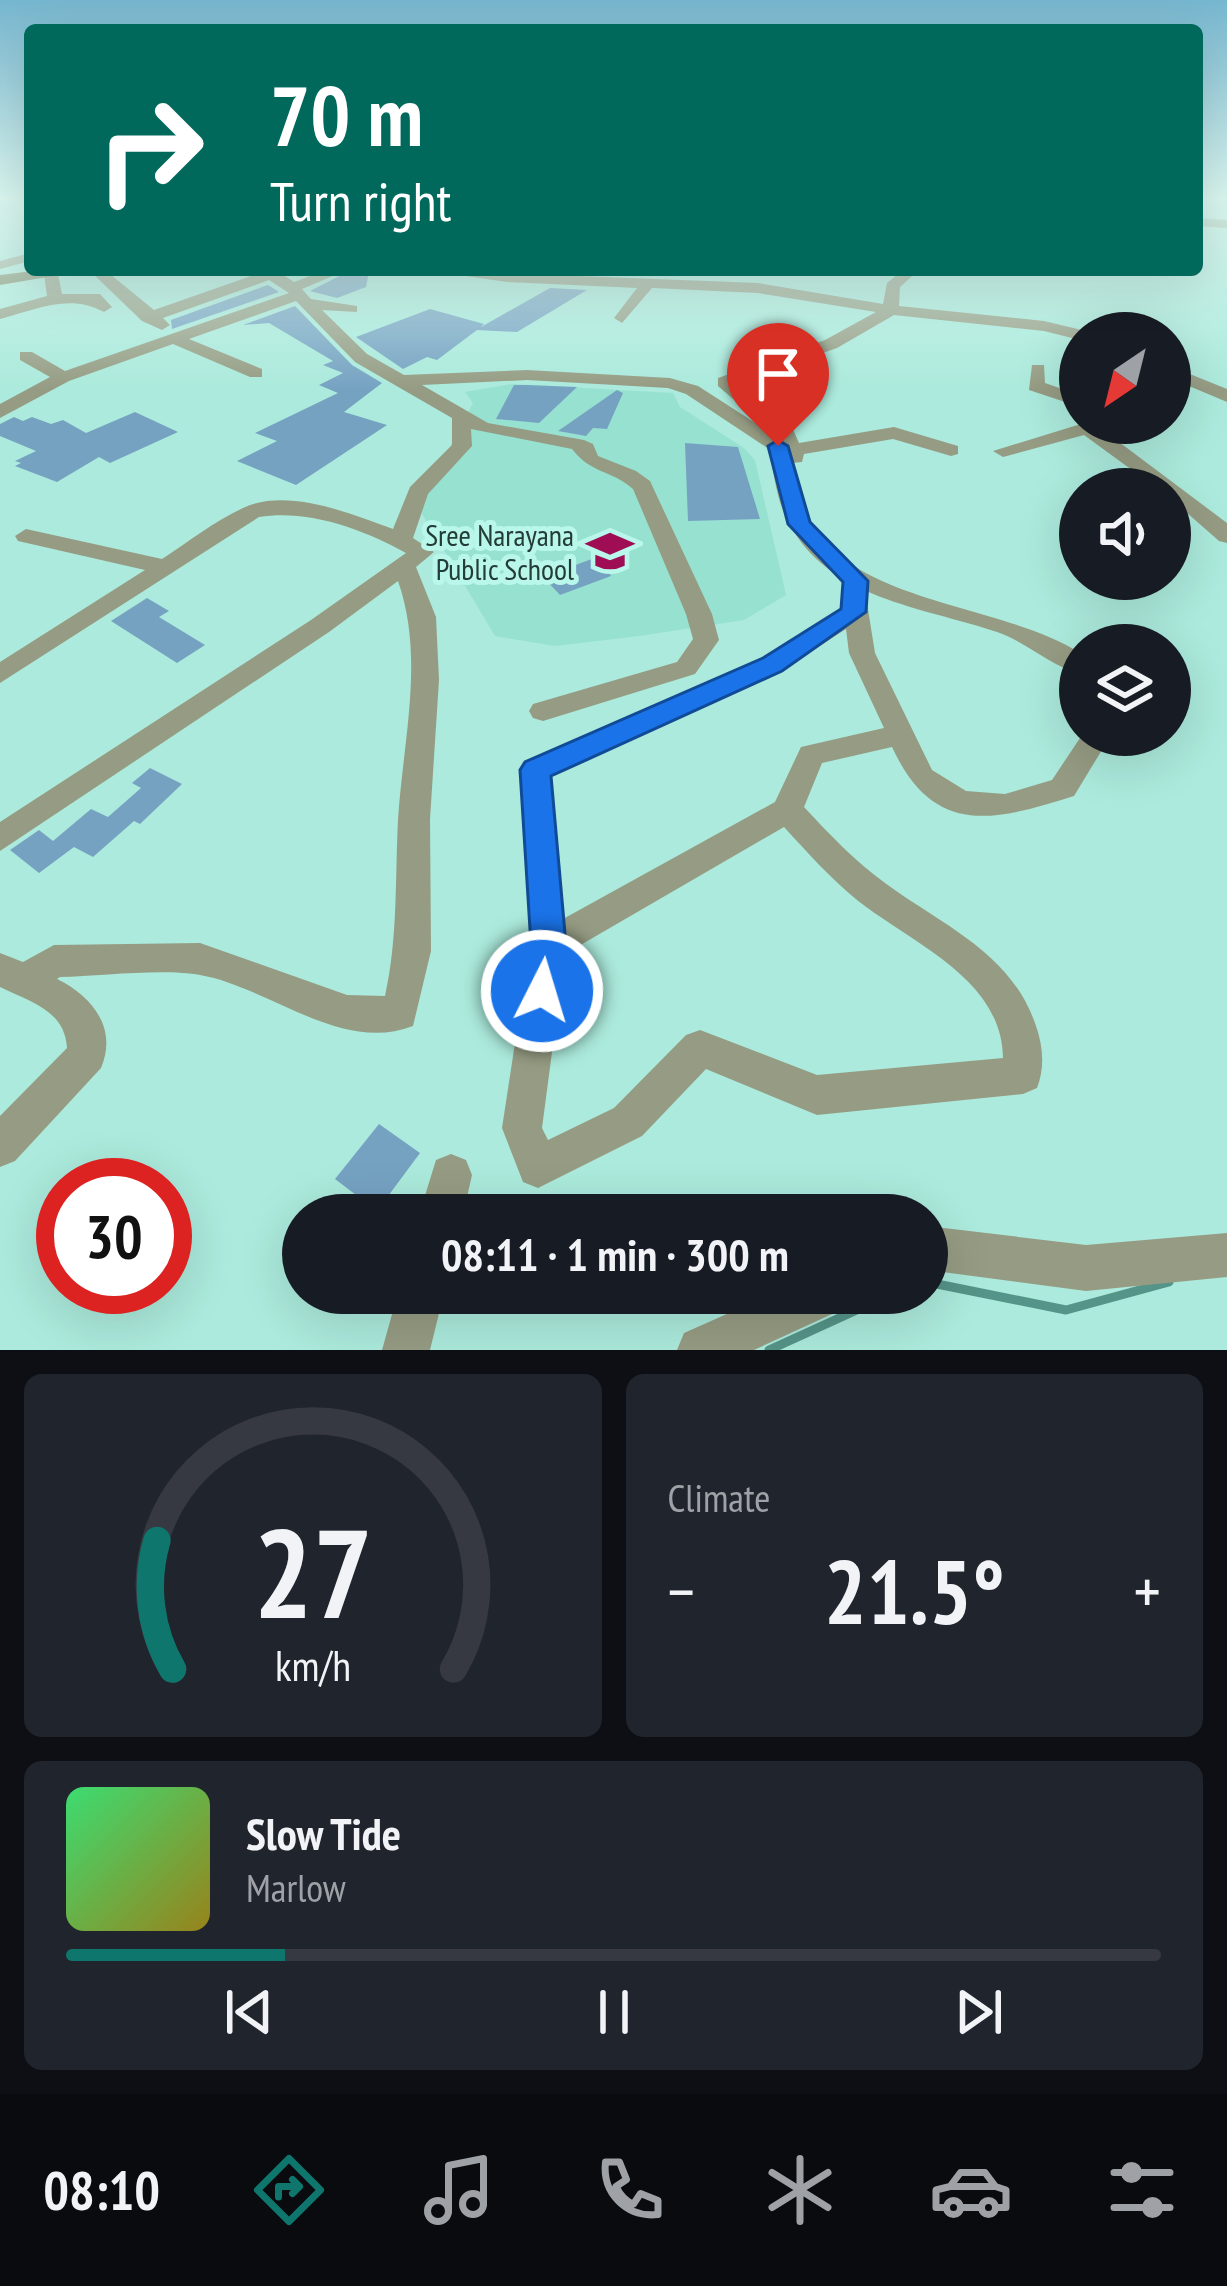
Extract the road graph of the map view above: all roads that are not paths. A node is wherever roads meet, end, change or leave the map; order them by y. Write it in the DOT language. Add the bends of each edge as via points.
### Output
graph roads {
  1 [pos="34,276"];
  2 [pos="51,276"];
  3 [pos="102,276"];
  4 [pos="256,276"];
  5 [pos="272,276"];
  6 [pos="330,276"];
  7 [pos="514,276"];
  8 [pos="904,276"];
  9 [pos="0,280"];
  10 [pos="596,282"];
  11 [pos="648,284"];
  12 [pos="710,287"];
  13 [pos="299,295"];
  14 [pos="55,299"];
  15 [pos="582,304"];
  16 [pos="104,307"];
  17 [pos="23,309"];
  18 [pos="351,309"];
  19 [pos="713,310"];
  20 [pos="891,310"];
  21 [pos="0,314"];
  22 [pos="148,318"];
  23 [pos="622,318"];
  24 [pos="48,321"];
  25 [pos="1059,330"];
  26 [pos="177,336"];
  27 [pos="26,356"];
  28 [pos="1038,369"];
  29 [pos="256,373"];
  30 [pos="397,373"];
  31 [pos="63,377"];
  32 [pos="1191,380"];
  33 [pos="1059,394"];
  34 [pos="1227,396"];
  35 [pos="0,412"];
  36 [pos="461,415"];
  37 [pos="1059,436"];
  38 [pos="1118,444"];
  39 [pos="951,450"];
  40 [pos="1003,451"];
  41 [pos="26,536"];
  42 [pos="1227,536"];
  43 [pos="403,554"];
  44 [pos="165,568"];
  45 [pos="854,597"];
  46 [pos="1059,652"];
  47 [pos="0,674"];
  48 [pos="544,710"];
  49 [pos="901,735"];
  50 [pos="1084,756"];
  51 [pos="787,811"];
  52 [pos="0,838"];
  53 [pos="548,945"];
  54 [pos="12,975"];
  55 [pos="0,1146"];
  56 [pos="948,1251"];
  57 [pos="1227,1255"];
  58 [pos="415,1314"];
  59 [pos="780,1314"];
  60 [pos="406,1350"];
  61 [pos="701,1350"];
  1 -- 9 [label="main road"];
  2 -- 14 [label="street"];
  3 -- 22 [label="street"];
  4 -- 22 [label="street"];
  5 -- 13 [label="street"];
  6 -- 13 [label="street"];
  7 -- 10 [label="street"];
  8 -- 20 [label="street" via="892,286"];
  10 -- 11 [label="street"];
  10 -- 15 [label="street"];
  11 -- 12 [label="street"];
  11 -- 23 [label="street"];
  12 -- 19 [label="street"];
  12 -- 20 [label="street"];
  13 -- 18 [label="street"];
  13 -- 26 [label="street"];
  13 -- 30 [label="street" via="361,358"];
  14 -- 16 [label="street" via="95,297"];
  14 -- 17 [label="street"];
  17 -- 21 [label="street"];
  17 -- 24 [label="street"];
  20 -- 25 [label="street"];
  20 -- 39 [label="street" via="843,339 724,382 784,429 796,460 894,433"];
  22 -- 26 [label="street"];
  26 -- 29 [label="street"];
  26 -- 31 [label="street"];
  27 -- 31 [label="street"];
  28 -- 33 [label="street" via="1035,386"];
  30 -- 36 [label="street"];
  30 -- 45 [label="street" via="683,386 778,446 799,524"];
  31 -- 35 [label="street"];
  32 -- 34 [label="street"];
  36 -- 43 [label="street" via="462,446 418,492"];
  36 -- 48 [label="street" via="483,428 577,444 590,460 629,475 642,486 699,614 706,640 686,668"];
  37 -- 40 [label="street"];
  38 -- 42 [label="street"];
  41 -- 44 [label="street"];
  43 -- 44 [label="street" via="328,518 268,507"];
  43 -- 52 [label="street"];
  43 -- 54 [label="street" via="423,617 425,680 413,951 400,1014 347,1012 200,959 54,962"];
  44 -- 47 [label="street"];
  45 -- 46 [label="street" via="1014,626"];
  45 -- 49 [label="street" via="862,653"];
  45 -- 53 [label="street" via="772,665 536,770"];
  49 -- 50 [label="street" via="921,778 960,802 1005,806 1063,788"];
  49 -- 51 [label="street" via="811,755"];
  51 -- 53 [label="street"];
  51 -- 53 [label="street" via="840,867 1002,991 1026,1042 1022,1075 817,1095 700,1048 628,1122 538,1167 522,1128"];
  54 -- 55 [label="street" via="69,1003 85,1024 87,1055"];
  56 -- 57 [label="street" via="1086,1268"];
  58 -- 60 [label="street"];
  59 -- 61 [label="street"];
}
